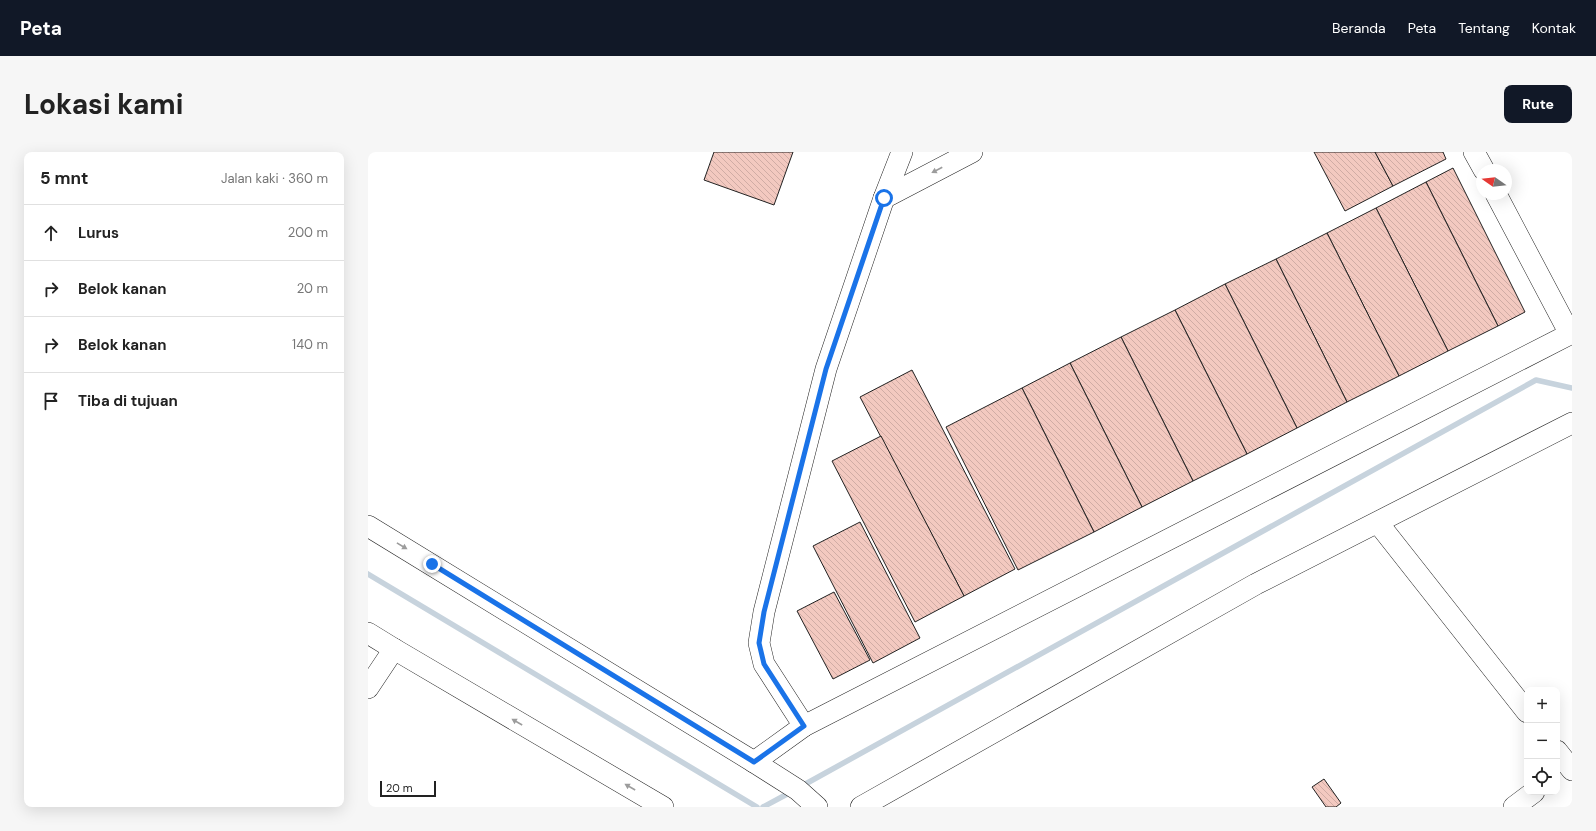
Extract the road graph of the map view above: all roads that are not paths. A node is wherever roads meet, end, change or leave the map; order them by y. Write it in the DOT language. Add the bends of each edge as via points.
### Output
graph roads {
  1 [pos="902,152"];
  2 [pos="972,152"];
  3 [pos="1474,152"];
  4 [pos="1481,164"];
  5 [pos="884,198"];
  6 [pos="1499,200"];
  7 [pos="1571,334"];
  8 [pos="1572,423"];
  9 [pos="1378,523"];
  10 [pos="368,526"];
  11 [pos="368,633"];
  12 [pos="394,649"];
  13 [pos="370,680"];
  14 [pos="1524,708"];
  15 [pos="804,726"];
  16 [pos="754,762"];
  17 [pos="1530,795"];
  18 [pos="810,801"];
  19 [pos="663,807"];
  20 [pos="861,807"];
  21 [pos="1514,807"];
  1 -- 5 [label="street"];
  2 -- 5 [label="street, one-way"];
  3 -- 4 [label="street"];
  5 -- 15 [label="street" via="826,369 764,612 759,643 764,664"];
  6 -- 7 [label="street"];
  7 -- 15 [label="street"];
  8 -- 9 [label="street"];
  9 -- 14 [label="street"];
  9 -- 20 [label="street" via="1256,584"];
  10 -- 16 [label="street, one-way"];
  11 -- 12 [label="street"];
  12 -- 13 [label="street"];
  19 -- 12 [label="street, one-way"];
  15 -- 16 [label="street"];
  16 -- 18 [label="street"];
  17 -- 21 [label="street"];
}
